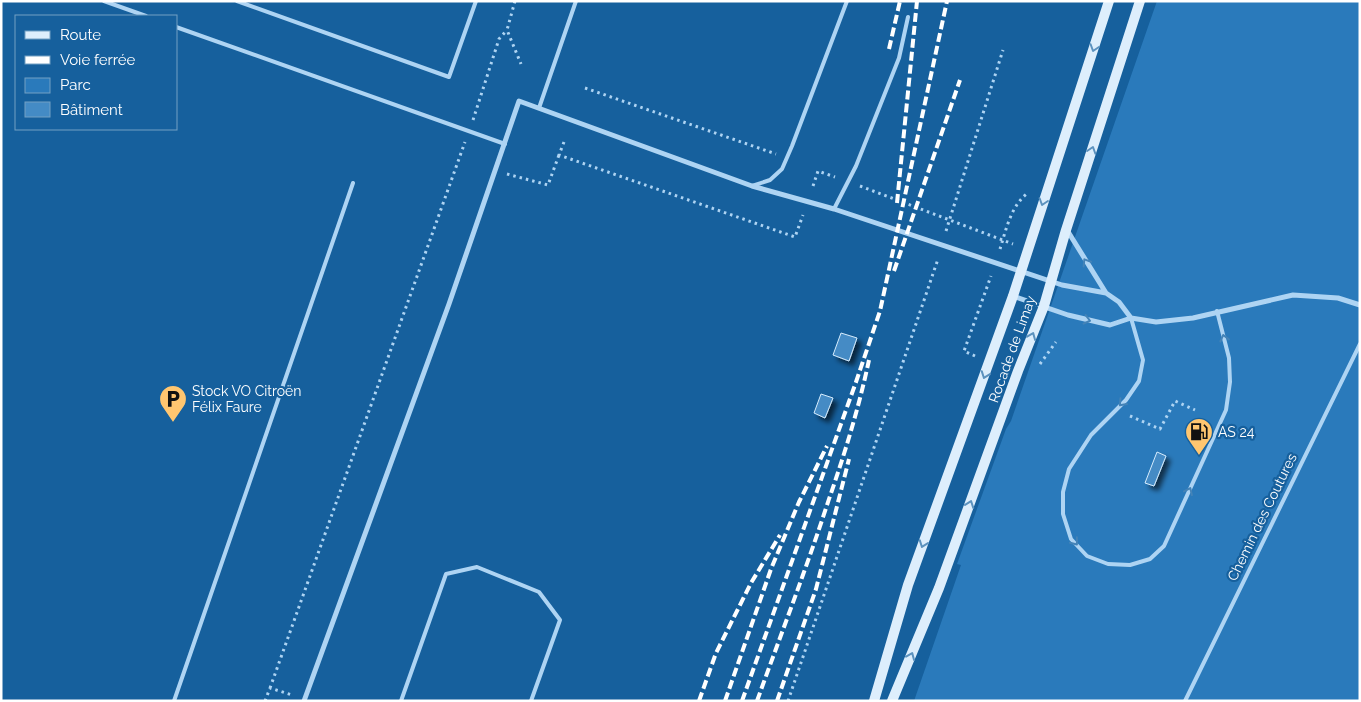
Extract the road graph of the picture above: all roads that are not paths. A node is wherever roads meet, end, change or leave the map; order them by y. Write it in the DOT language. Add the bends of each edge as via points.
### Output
graph roads {
  1 [pos="104,1"];
  2 [pos="237,1"];
  3 [pos="476,1"];
  4 [pos="576,1"];
  5 [pos="847,1"];
  6 [pos="1109,1"];
  7 [pos="1140,1"];
  8 [pos="143,15"];
  9 [pos="908,17"];
  10 [pos="178,28"];
  11 [pos="539,108"];
  12 [pos="505,144"];
  13 [pos="353,183"];
  14 [pos="752,186"];
  15 [pos="834,209"];
  16 [pos="1066,230"];
  17 [pos="1021,272"];
  18 [pos="1050,281"];
  19 [pos="1106,293"];
  20 [pos="1013,296"];
  21 [pos="1360,305"];
  22 [pos="1044,306"];
  23 [pos="1217,311"];
  24 [pos="1131,318"];
  25 [pos="1360,344"];
  26 [pos="305,700"];
  27 [pos="174,701"];
  28 [pos="401,701"];
  29 [pos="532,701"];
  30 [pos="874,701"];
  31 [pos="892,701"];
  32 [pos="1185,701"];
  1 -- 8 [label="lane"];
  2 -- 3 [label="lane" via="449,78"];
  4 -- 11 [label="lane"];
  5 -- 14 [label="lane" via="782,169 770,180"];
  6 -- 17 [label="main road, Rocade de Limay, one-way"];
  16 -- 7 [label="main road, Rocade de Limay, one-way"];
  9 -- 15 [label="lane" via="899,58 856,166"];
  10 -- 12 [label="lane"];
  11 -- 12 [label="street" via="519,101"];
  11 -- 14 [label="street"];
  12 -- 26 [label="street"];
  13 -- 27 [label="lane"];
  14 -- 15 [label="street"];
  15 -- 17 [label="street"];
  16 -- 18 [label="main road, Rocade de Limay"];
  19 -- 16 [label="street, one-way"];
  17 -- 18 [label="street"];
  17 -- 20 [label="main road, Rocade de Limay"];
  18 -- 19 [label="street"];
  18 -- 22 [label="main road, Rocade de Limay"];
  19 -- 24 [label="street" via="1119,302"];
  20 -- 22 [label="street"];
  20 -- 30 [label="main road, Rocade de Limay, one-way" via="908,586"];
  21 -- 23 [label="street" via="1338,298 1293,295"];
  22 -- 24 [label="street, one-way" via="1110,325"];
  31 -- 22 [label="main road, Rocade de Limay, one-way" via="939,588"];
  23 -- 24 [label="street" via="1193,318 1156,322"];
  24 -- 23 [label="lane, one-way" via="1144,360 1139,380 1126,400 1091,435 1070,469 1062,492 1063,514 1071,539 1087,556 1108,564 1130,565 1150,559 1164,546 1226,410 1229,358"];
  25 -- 32 [label="lane, Chemin des Coutures"];
  28 -- 29 [label="lane" via="446,574 478,567 539,592 560,620"];
}
